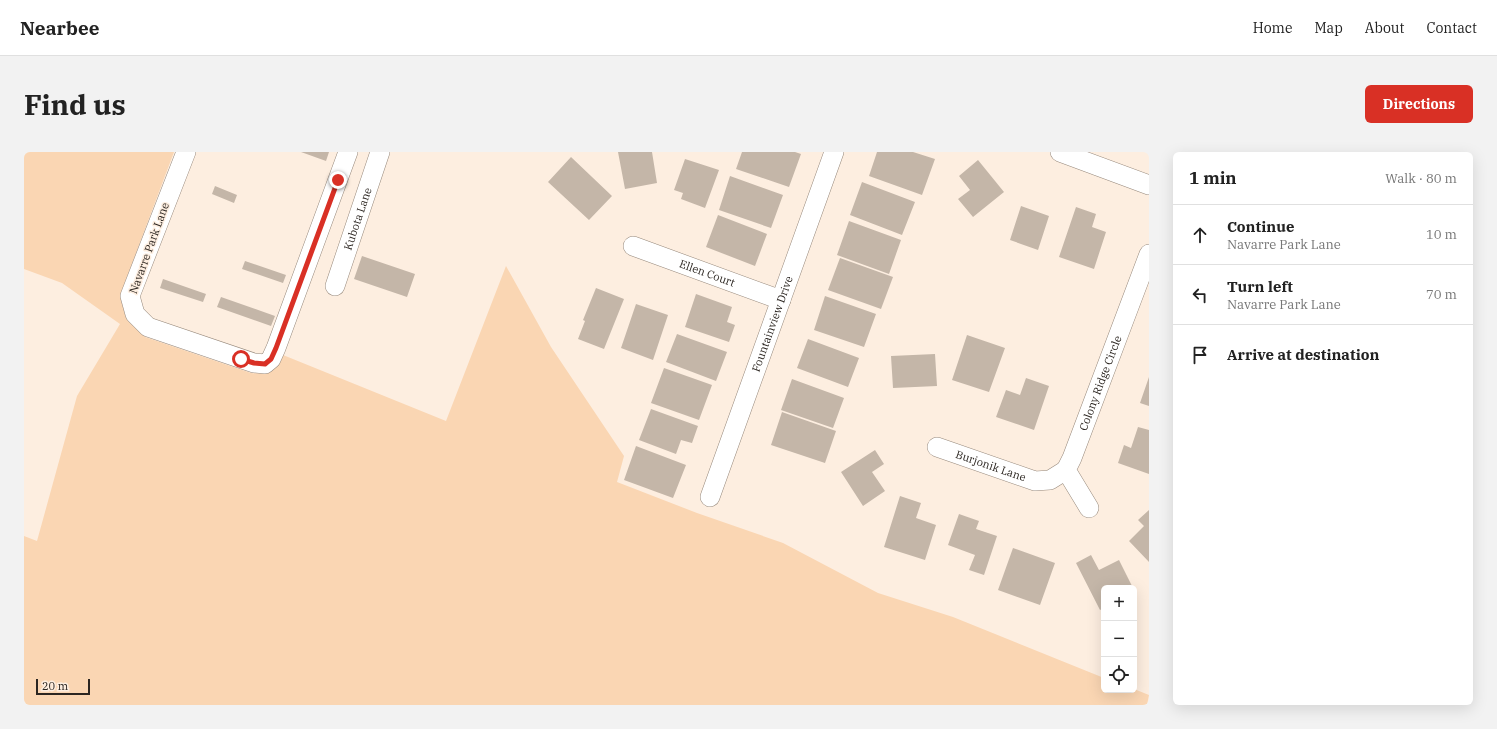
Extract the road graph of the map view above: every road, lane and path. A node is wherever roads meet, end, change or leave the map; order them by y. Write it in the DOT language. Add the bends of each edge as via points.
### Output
graph roads {
  1 [pos="186,152"];
  2 [pos="348,152"];
  3 [pos="380,152"];
  4 [pos="834,152"];
  5 [pos="1060,152"];
  6 [pos="1149,185"];
  7 [pos="633,246"];
  8 [pos="1149,254"];
  9 [pos="335,286"];
  10 [pos="781,300"];
  11 [pos="937,447"];
  12 [pos="1066,470"];
  13 [pos="710,497"];
  14 [pos="1089,508"];
  1 -- 2 [label="street, Navarre Park Lane" via="130,296 135,314 148,327 254,363 265,364 271,359 276,348"];
  3 -- 9 [label="street, Kubota Lane"];
  4 -- 10 [label="street, Fountainview Drive"];
  5 -- 6 [label="street"];
  7 -- 10 [label="street, Ellen Court"];
  8 -- 12 [label="street, Colony Ridge Circle"];
  10 -- 13 [label="street, Fountainview Drive"];
  11 -- 12 [label="street, Burjonik Lane" via="1035,481 1050,480"];
  12 -- 14 [label="street"];
}
